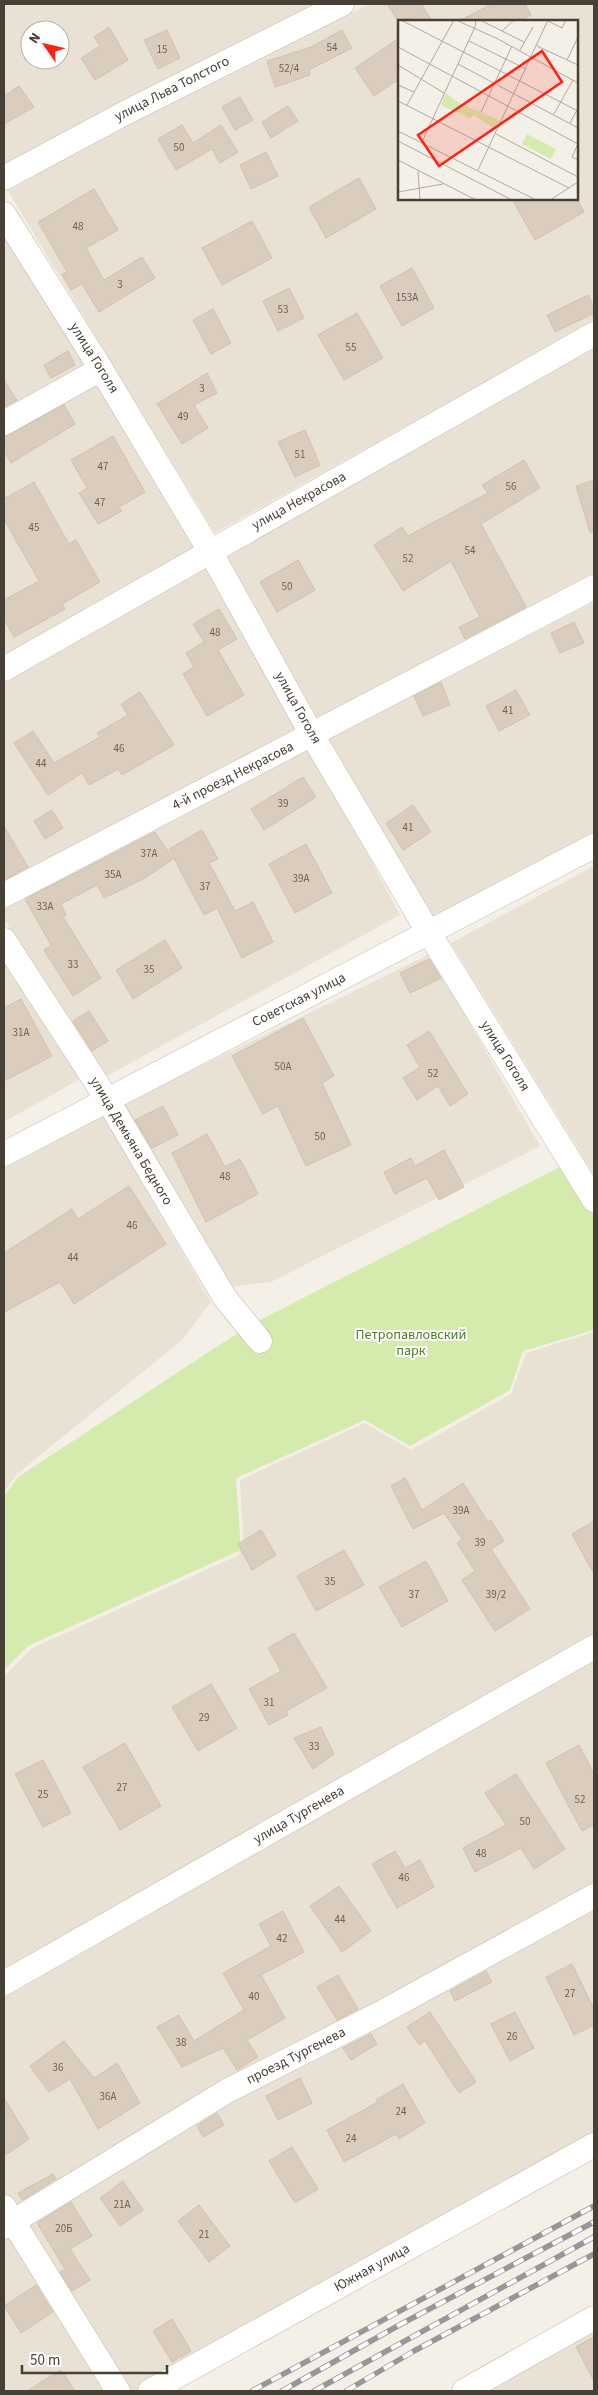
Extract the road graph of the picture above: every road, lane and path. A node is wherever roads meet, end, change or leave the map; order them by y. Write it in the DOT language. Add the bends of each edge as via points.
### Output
graph roads {
  1 [pos="342,4"];
  2 [pos="4,178"];
  3 [pos="4,214"];
  4 [pos="594,334"];
  5 [pos="101,369"];
  6 [pos="4,423"];
  7 [pos="210,551"];
  8 [pos="594,586"];
  9 [pos="4,669"];
  10 [pos="312,735"];
  11 [pos="594,846"];
  12 [pos="4,895"];
  13 [pos="429,933"];
  14 [pos="4,940"];
  15 [pos="107,1100"];
  16 [pos="4,1154"];
  17 [pos="594,1200"];
  18 [pos="260,1341"];
  19 [pos="594,1647"];
  20 [pos="594,1896"];
  21 [pos="4,1983"];
  22 [pos="594,2145"];
  23 [pos="7,2219"];
  24 [pos="594,2318"];
  25 [pos="118,2391"];
  26 [pos="150,2391"];
  27 [pos="464,2391"];
  1 -- 2 [label="street, улица Льва Толстого"];
  3 -- 5 [label="street, улица Гоголя"];
  4 -- 7 [label="street, улица Некрасова"];
  5 -- 6 [label="street"];
  5 -- 7 [label="street, улица Гоголя"];
  7 -- 9 [label="street, улица Некрасова"];
  7 -- 10 [label="street, улица Гоголя"];
  8 -- 10 [label="street, 4-й проезд Некрасова"];
  10 -- 12 [label="street, 4-й проезд Некрасова"];
  10 -- 13 [label="street, улица Гоголя"];
  11 -- 13 [label="street, Советская улица"];
  13 -- 15 [label="street, Советская улица"];
  13 -- 17 [label="street, улица Гоголя"];
  14 -- 15 [label="street, улица Демьяна Бедного"];
  15 -- 16 [label="street, Советская улица"];
  15 -- 18 [label="street, улица Демьяна Бедного" via="225,1298"];
  19 -- 21 [label="street, улица Тургенева"];
  20 -- 23 [label="street, проезд Тургенева" via="378,2014 226,2091"];
  22 -- 26 [label="street, Южная улица"];
  23 -- 25 [label="street"];
  24 -- 27 [label="street"];
}
